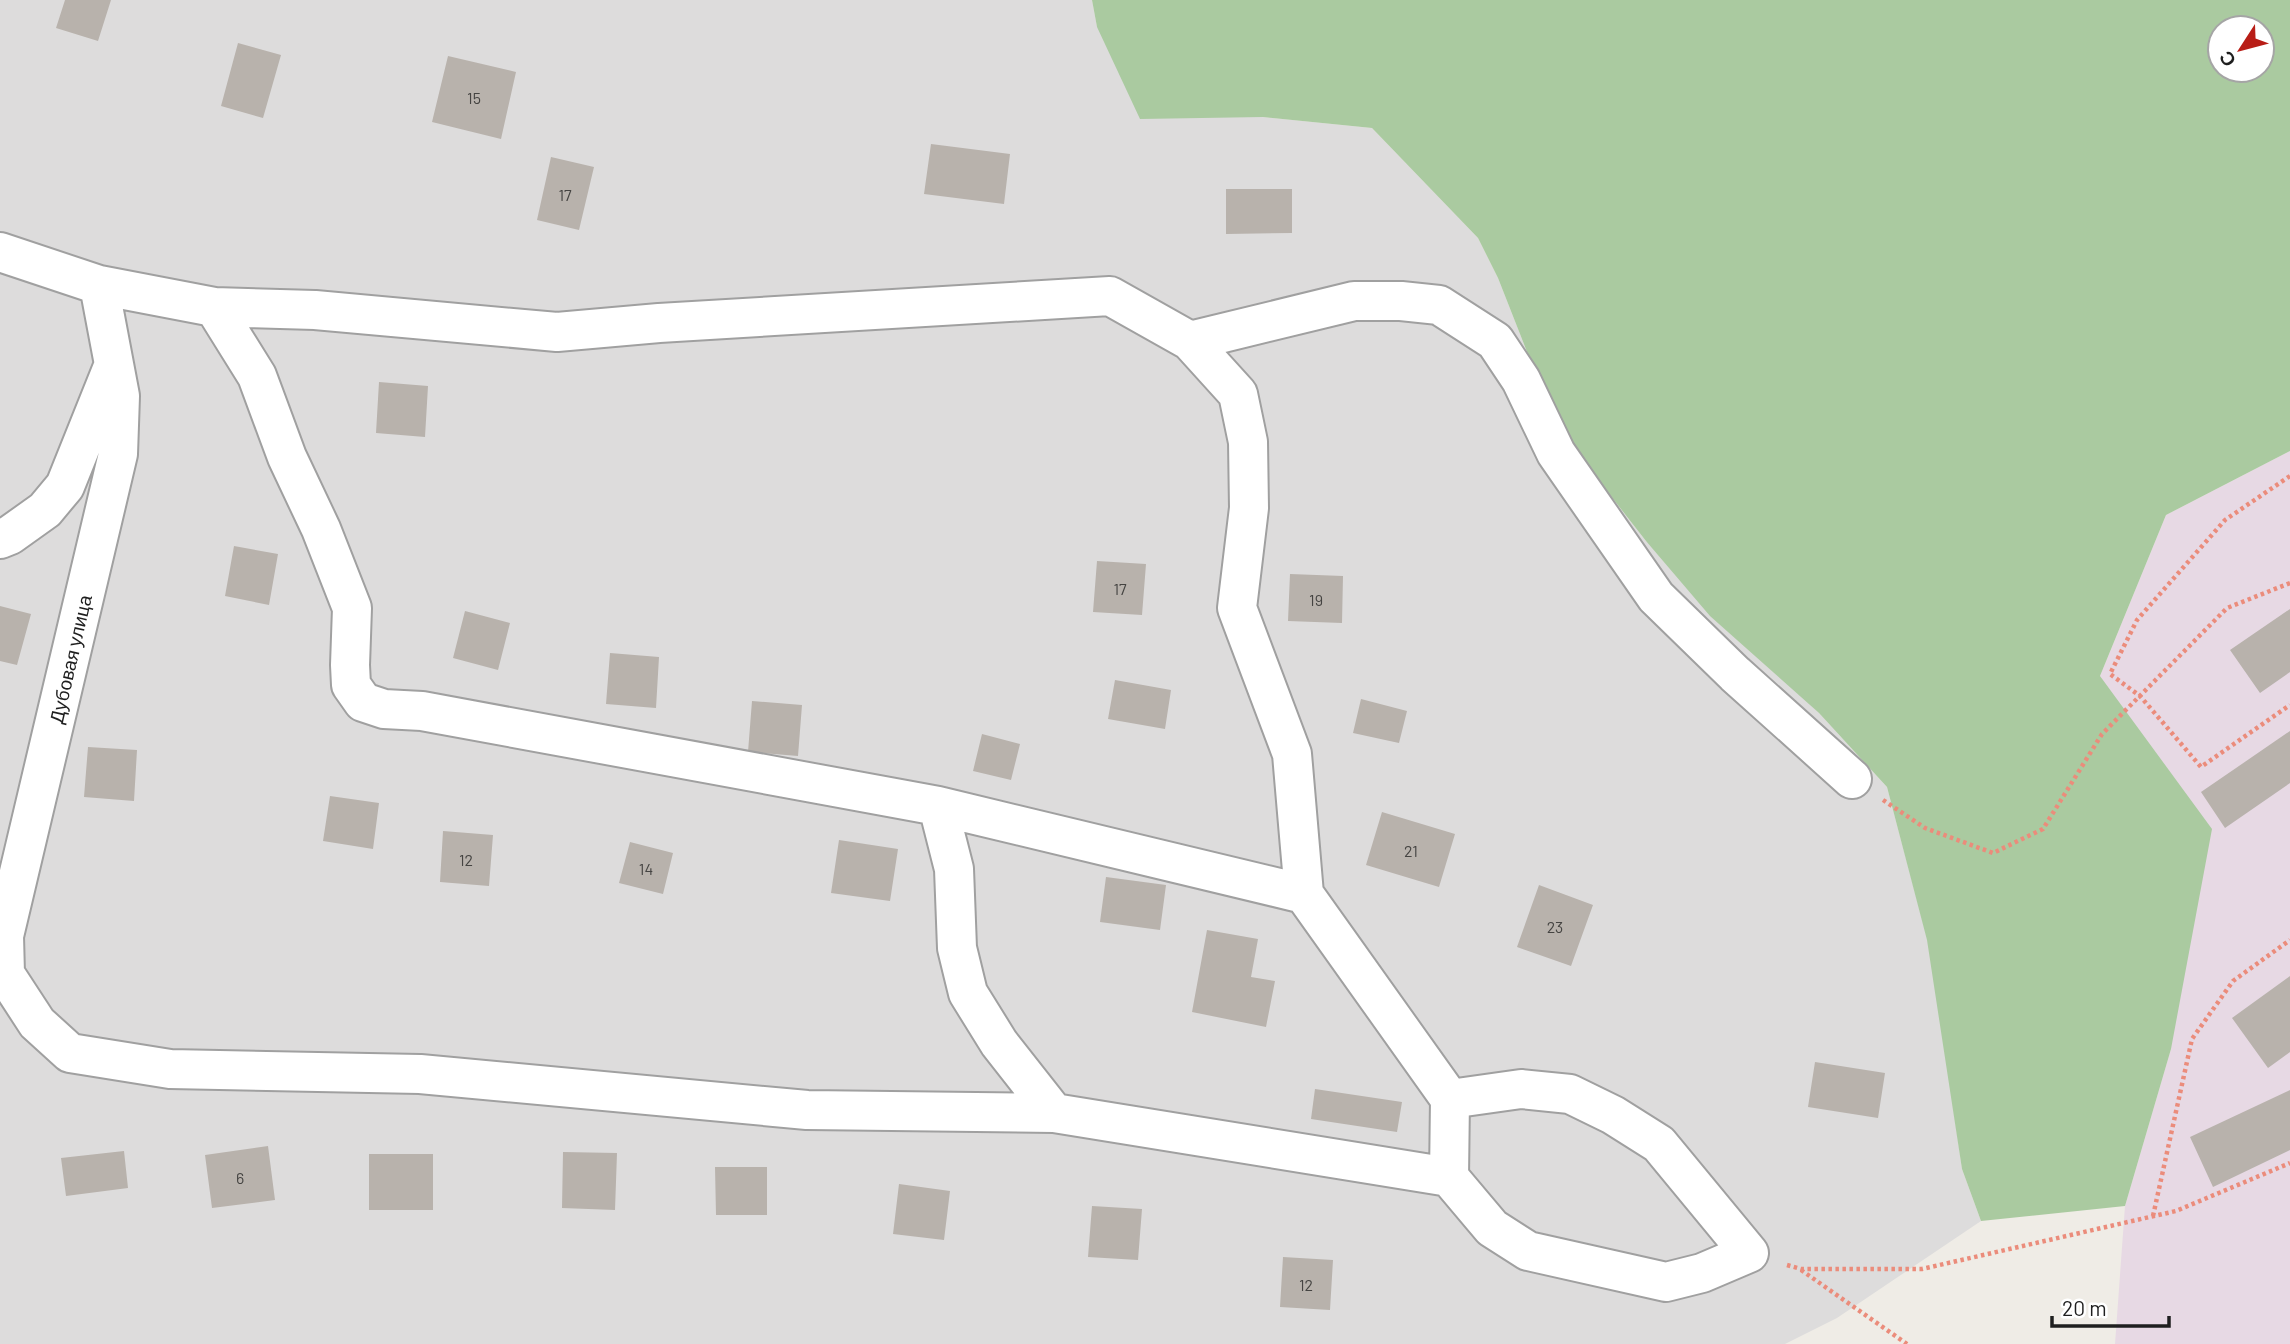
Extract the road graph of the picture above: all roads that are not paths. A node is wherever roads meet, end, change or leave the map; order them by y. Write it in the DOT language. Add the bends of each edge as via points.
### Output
graph roads {
  1 [pos="0,252"];
  2 [pos="99,285"];
  3 [pos="214,307"];
  4 [pos="1190,341"];
  5 [pos="114,364"];
  6 [pos="0,539"];
  7 [pos="1853,779"];
  8 [pos="938,806"];
  9 [pos="1304,894"];
  10 [pos="1450,1100"];
  11 [pos="1054,1113"];
  12 [pos="1449,1177"];
  1 -- 2 [label="street"];
  2 -- 3 [label="street"];
  2 -- 5 [label="street, Дубовая улица"];
  3 -- 4 [label="street" via="315,310 557,332 1110,296"];
  3 -- 8 [label="street" via="257,376 286,457 352,608 351,685 363,702"];
  4 -- 7 [label="street" via="1354,301 1439,305 1495,341 1521,380 1556,453 1656,597"];
  4 -- 9 [label="street" via="1238,394 1248,442 1249,508 1237,608 1292,754"];
  5 -- 6 [label="street" via="65,486 45,510"];
  5 -- 11 [label="street, Дубовая улица" via="120,396 118,454 4,936 5,974 37,1023 70,1053 170,1069 420,1074 807,1110"];
  8 -- 9 [label="street"];
  8 -- 11 [label="street" via="954,869 957,948 968,993 999,1043"];
  9 -- 10 [label="street"];
  10 -- 12 [label="street"];
  10 -- 12 [label="street" via="1521,1089 1570,1094 1613,1115 1659,1144 1749,1253 1666,1282 1528,1251 1492,1228"];
  11 -- 12 [label="street, Дубовая улица"];
}
